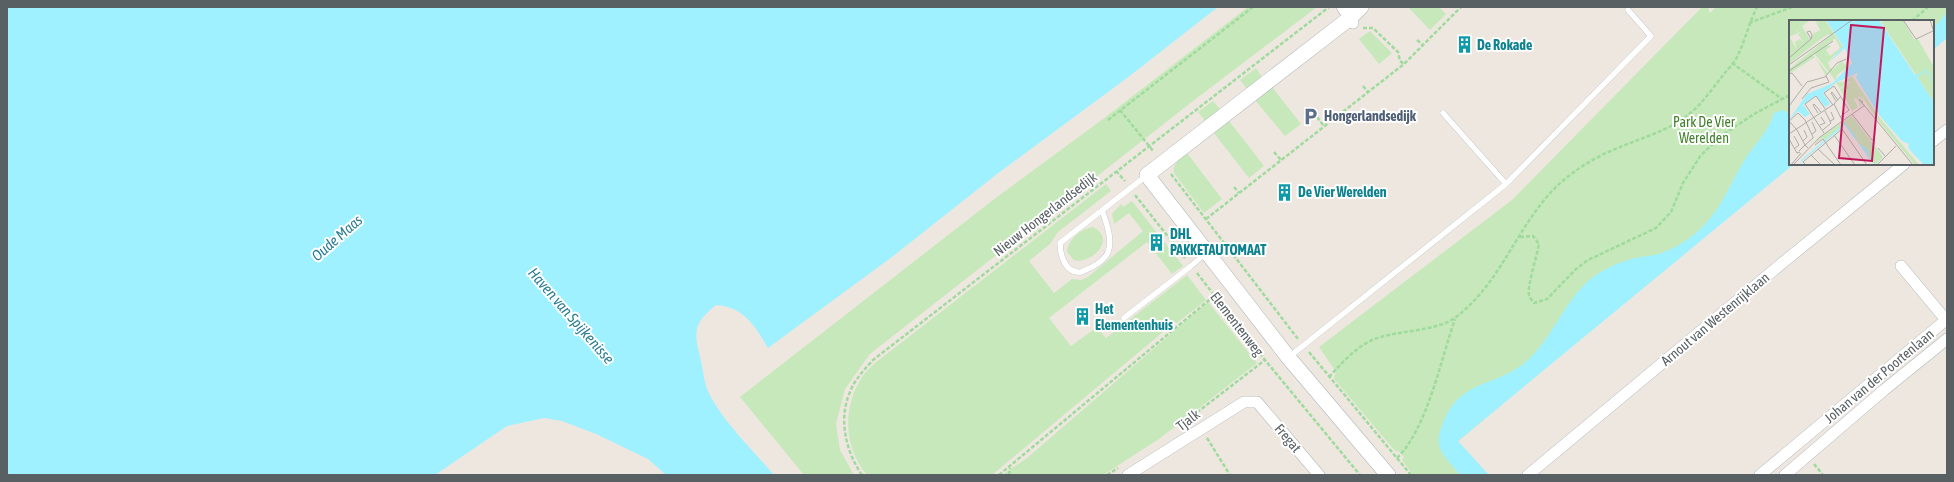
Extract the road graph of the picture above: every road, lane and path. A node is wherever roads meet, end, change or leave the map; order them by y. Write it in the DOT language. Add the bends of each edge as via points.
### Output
graph roads {
  1 [pos="1253,7"];
  2 [pos="1329,7"];
  3 [pos="1361,7"];
  4 [pos="1461,7"];
  5 [pos="1757,7"];
  6 [pos="1792,7"];
  7 [pos="1928,7"];
  8 [pos="1628,10"];
  9 [pos="1350,19"];
  10 [pos="1913,20"];
  11 [pos="1749,24"];
  12 [pos="1417,40"];
  13 [pos="1423,45"];
  14 [pos="1732,63"];
  15 [pos="1404,64"];
  16 [pos="1363,86"];
  17 [pos="1368,92"];
  18 [pos="1789,96"];
  19 [pos="1782,99"];
  20 [pos="1120,110"];
  21 [pos="1443,113"];
  22 [pos="1317,117"];
  23 [pos="1108,120"];
  24 [pos="1324,126"];
  25 [pos="1947,130"];
  26 [pos="1934,140"];
  27 [pos="1148,146"];
  28 [pos="1274,152"];
  29 [pos="1281,160"];
  30 [pos="1162,163"];
  31 [pos="1903,165"];
  32 [pos="1116,171"];
  33 [pos="1147,175"];
  34 [pos="1506,184"];
  35 [pos="1234,187"];
  36 [pos="1130,188"];
  37 [pos="1239,194"];
  38 [pos="1102,210"];
  39 [pos="1206,219"];
  40 [pos="1519,238"];
  41 [pos="1207,252"];
  42 [pos="1192,266"];
  43 [pos="1901,266"];
  44 [pos="1214,296"];
  45 [pos="1124,318"];
  46 [pos="1455,318"];
  47 [pos="1946,320"];
  48 [pos="1947,339"];
  49 [pos="1303,345"];
  50 [pos="1288,357"];
  51 [pos="1265,360"];
  52 [pos="1329,377"];
  53 [pos="1257,402"];
  54 [pos="1177,428"];
  55 [pos="1201,429"];
  56 [pos="1812,432"];
  57 [pos="1823,443"];
  58 [pos="1397,458"];
  59 [pos="1010,467"];
  60 [pos="1124,471"];
  61 [pos="862,475"];
  62 [pos="999,475"];
  63 [pos="1009,475"];
  64 [pos="1107,475"];
  65 [pos="1230,475"];
  66 [pos="1319,475"];
  67 [pos="1360,475"];
  68 [pos="1388,475"];
  69 [pos="1411,475"];
  70 [pos="1528,475"];
  71 [pos="1760,475"];
  72 [pos="1785,475"];
  1 -- 20 [label="path"];
  2 -- 27 [label="path, Nieuw Hongerlandsedijk"];
  3 -- 9 [label="street"];
  4 -- 13 [label="path"];
  5 -- 11 [label="path"];
  6 -- 11 [label="path"];
  7 -- 10 [label="path"];
  8 -- 34 [label="lane" via="1651,36"];
  9 -- 15 [label="path" via="1373,28 1398,52 1400,61"];
  9 -- 30 [label="street"];
  11 -- 14 [label="path" via="1737,58"];
  12 -- 13 [label="path"];
  13 -- 15 [label="path"];
  14 -- 19 [label="path"];
  14 -- 40 [label="path" via="1689,115 1669,127 1617,148 1576,169 1541,203"];
  15 -- 17 [label="path"];
  16 -- 17 [label="path"];
  17 -- 24 [label="path"];
  18 -- 19 [label="path"];
  19 -- 40 [label="path" via="1724,134 1701,155 1683,184 1671,212 1656,228 1588,260 1540,303 1534,303 1529,296 1529,285 1539,244 1533,236"];
  20 -- 23 [label="path"];
  20 -- 27 [label="path"];
  21 -- 34 [label="lane"];
  22 -- 24 [label="path"];
  24 -- 29 [label="path"];
  25 -- 26 [label="street"];
  27 -- 30 [label="path"];
  27 -- 32 [label="path, Nieuw Hongerlandsedijk"];
  28 -- 29 [label="path"];
  29 -- 37 [label="path"];
  30 -- 33 [label="street"];
  30 -- 39 [label="path"];
  31 -- 70 [label="street, Arnout van Westenrijklaan"];
  32 -- 36 [label="path, Elementenweg"];
  32 -- 61 [label="path, Nieuw Hongerlandsedijk" via="873,360 860,375 849,394 844,424 854,464"];
  33 -- 36 [label="lane"];
  33 -- 41 [label="street, Elementenweg"];
  34 -- 49 [label="lane"];
  35 -- 37 [label="path"];
  36 -- 38 [label="lane"];
  36 -- 42 [label="path, Elementenweg"];
  37 -- 39 [label="path"];
  38 -- 38 [label="lane" via="1060,243 1060,253 1072,270 1081,272 1098,264 1108,253 1110,238"];
  39 -- 49 [label="path"];
  40 -- 46 [label="path" via="1499,271"];
  41 -- 42 [label="lane"];
  41 -- 50 [label="street, Elementenweg"];
  42 -- 44 [label="path, Elementenweg"];
  42 -- 45 [label="lane"];
  43 -- 47 [label="street, Johan van der Poortenlaan"];
  44 -- 51 [label="path, Elementenweg"];
  44 -- 59 [label="path"];
  46 -- 52 [label="path" via="1414,332 1391,334 1372,340 1352,353"];
  46 -- 58 [label="path" via="1422,418 1404,451"];
  47 -- 56 [label="street, Johan van der Poortenlaan"];
  48 -- 57 [label="street, Johan van der Poortenlaan"];
  49 -- 50 [label="lane"];
  49 -- 52 [label="path"];
  50 -- 68 [label="street, Elementenweg"];
  51 -- 54 [label="path, Tjalk"];
  51 -- 67 [label="path, Elementenweg"];
  52 -- 58 [label="path"];
  53 -- 55 [label="street, Tjalk" via="1244,402"];
  53 -- 66 [label="street, Fregat"];
  55 -- 60 [label="street, Tjalk"];
  55 -- 65 [label="path"];
  56 -- 57 [label="street, Johan van der Poortenlaan"];
  56 -- 71 [label="street, Johan van der Poortenlaan"];
  57 -- 72 [label="street, Johan van der Poortenlaan"];
  58 -- 69 [label="path"];
  59 -- 62 [label="path"];
  59 -- 63 [label="path"];
  60 -- 64 [label="path"];
}
